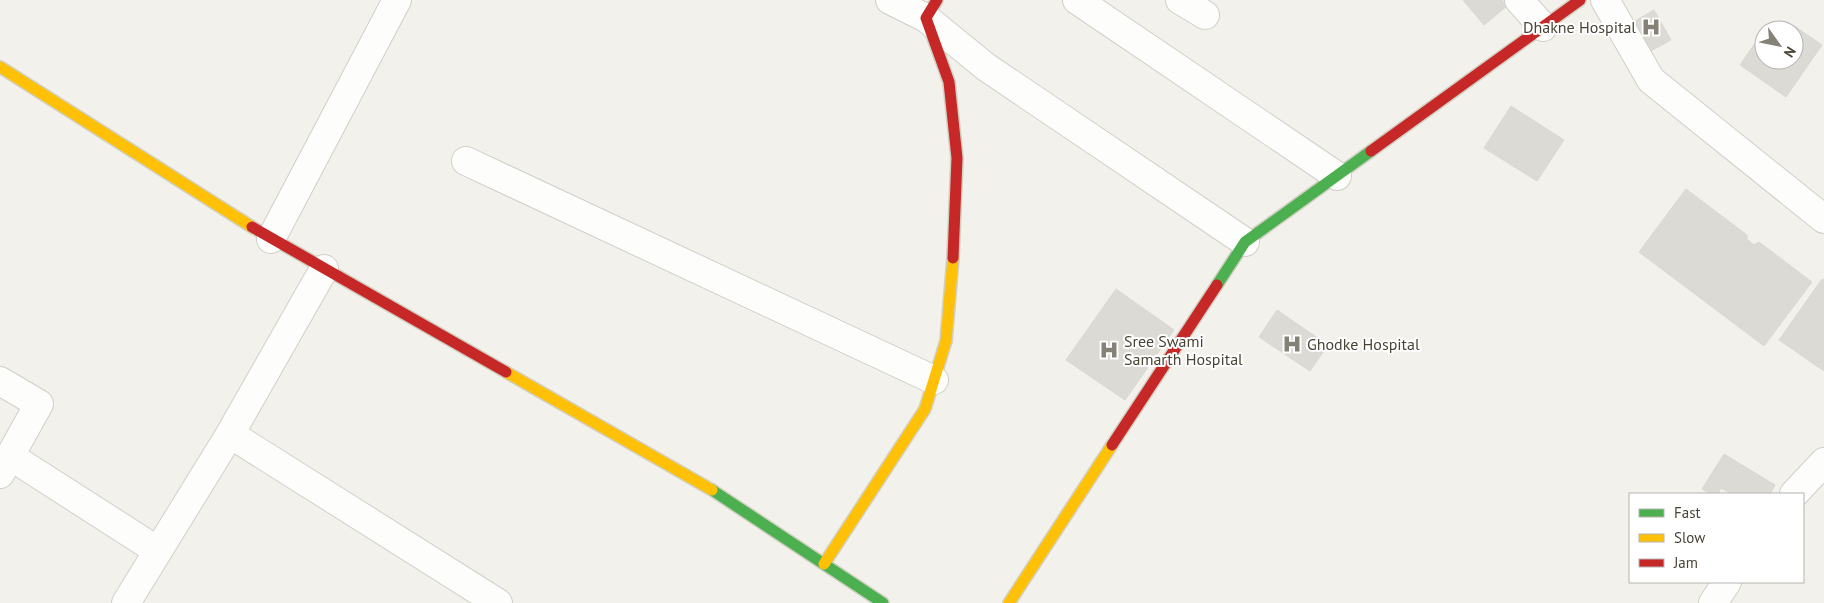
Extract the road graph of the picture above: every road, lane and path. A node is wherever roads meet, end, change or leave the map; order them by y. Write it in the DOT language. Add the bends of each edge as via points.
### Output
graph roads {
  1 [pos="397,0"];
  2 [pos="890,0"];
  3 [pos="1077,0"];
  4 [pos="1180,0"];
  5 [pos="1519,0"];
  6 [pos="1580,0"];
  7 [pos="1605,0"];
  8 [pos="931,9"];
  9 [pos="1205,15"];
  10 [pos="1543,27"];
  11 [pos="0,67"];
  12 [pos="466,161"];
  13 [pos="1337,176"];
  14 [pos="1824,219"];
  15 [pos="271,239"];
  16 [pos="1245,242"];
  17 [pos="324,269"];
  18 [pos="934,380"];
  19 [pos="0,381"];
  20 [pos="230,434"];
  21 [pos="1824,462"];
  22 [pos="5,465"];
  23 [pos="1795,493"];
  24 [pos="158,551"];
  25 [pos="824,564"];
  26 [pos="1727,583"];
  27 [pos="126,603"];
  28 [pos="498,603"];
  29 [pos="883,603"];
  30 [pos="1009,603"];
  31 [pos="1712,603"];
  1 -- 15 [label="street"];
  2 -- 8 [label="street"];
  3 -- 13 [label="street"];
  4 -- 9 [label="street"];
  5 -- 10 [label="street"];
  6 -- 10 [label="street"];
  7 -- 14 [label="street" via="1651,80"];
  8 -- 16 [label="street" via="986,67"];
  8 -- 18 [label="street" via="949,82 957,158 946,341"];
  10 -- 13 [label="street"];
  11 -- 15 [label="street"];
  12 -- 18 [label="street"];
  13 -- 16 [label="street"];
  15 -- 17 [label="street"];
  16 -- 30 [label="street"];
  17 -- 20 [label="street"];
  17 -- 25 [label="street" via="696,480"];
  18 -- 25 [label="street" via="925,409"];
  19 -- 22 [label="street" via="39,404"];
  20 -- 24 [label="street"];
  20 -- 28 [label="street"];
  21 -- 23 [label="street"];
  22 -- 24 [label="street"];
  24 -- 27 [label="street"];
  25 -- 29 [label="street"];
  26 -- 31 [label="street"];
}
